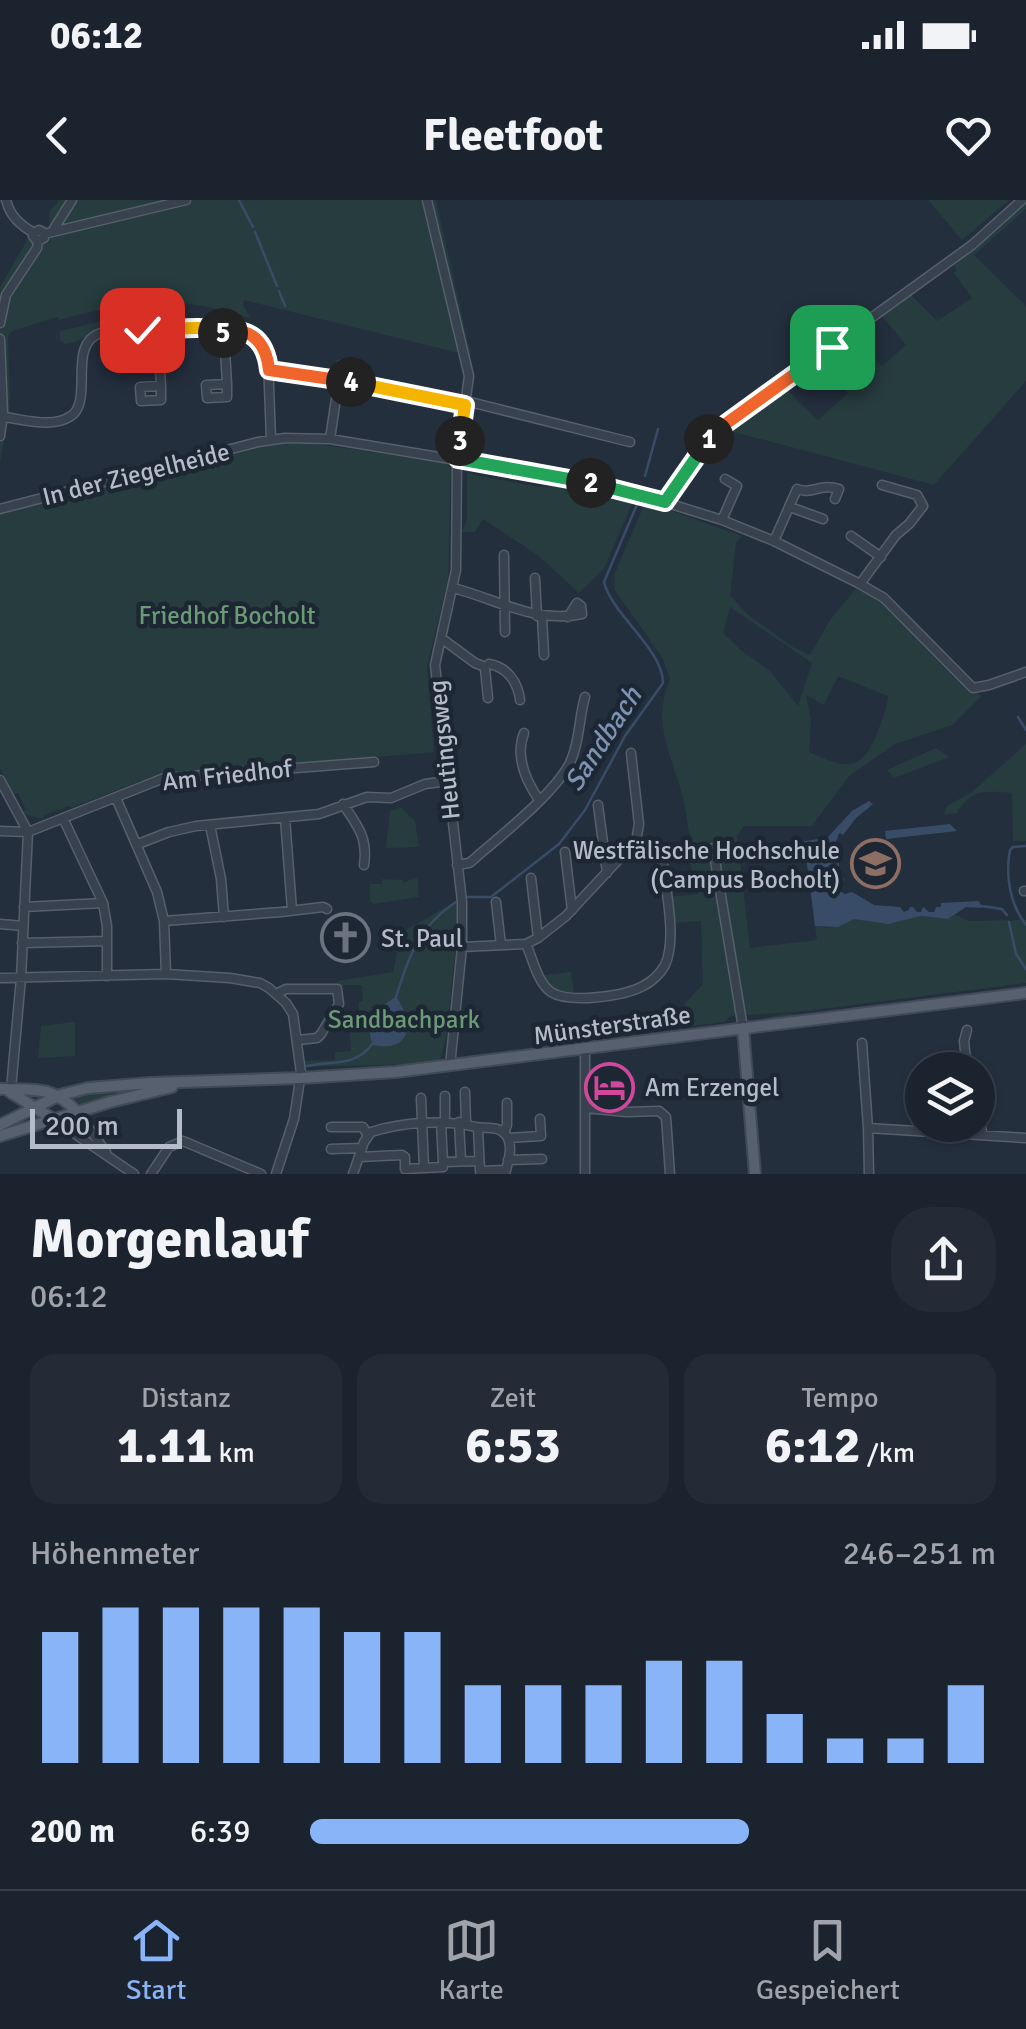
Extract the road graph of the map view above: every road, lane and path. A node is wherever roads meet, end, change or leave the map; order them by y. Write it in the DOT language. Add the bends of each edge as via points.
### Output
graph roads {
  1 [pos="6,200"];
  2 [pos="72,200"];
  3 [pos="186,200"];
  4 [pos="427,200"];
  5 [pos="1022,200"];
  6 [pos="11,214"];
  7 [pos="0,221"];
  8 [pos="42,235"];
  9 [pos="0,325"];
  10 [pos="158,332"];
  11 [pos="224,333"];
  12 [pos="0,338"];
  13 [pos="341,365"];
  14 [pos="269,370"];
  15 [pos="339,380"];
  16 [pos="227,384"];
  17 [pos="160,386"];
  18 [pos="466,403"];
  19 [pos="2,417"];
  20 [pos="0,436"];
  21 [pos="272,439"];
  22 [pos="330,439"];
  23 [pos="630,442"];
  24 [pos="458,459"];
  25 [pos="725,479"];
  26 [pos="882,485"];
  27 [pos="835,499"];
  28 [pos="665,502"];
  29 [pos="790,507"];
  30 [pos="0,509"];
  31 [pos="823,519"];
  32 [pos="722,520"];
  33 [pos="851,536"];
  34 [pos="774,541"];
  35 [pos="504,555"];
  36 [pos="881,556"];
  37 [pos="535,578"];
  38 [pos="860,584"];
  39 [pos="454,588"];
  40 [pos="503,605"];
  41 [pos="540,616"];
  42 [pos="568,616"];
  43 [pos="505,632"];
  44 [pos="440,638"];
  45 [pos="544,655"];
  46 [pos="486,666"];
  47 [pos="1026,672"];
  48 [pos="585,697"];
  49 [pos="488,698"];
  50 [pos="520,700"];
  51 [pos="524,732"];
  52 [pos="631,753"];
  53 [pos="374,762"];
  54 [pos="0,780"];
  55 [pos="448,781"];
  56 [pos="116,798"];
  57 [pos="539,800"];
  58 [pos="343,804"];
  59 [pos="598,806"];
  60 [pos="63,818"];
  61 [pos="285,818"];
  62 [pos="210,824"];
  63 [pos="0,831"];
  64 [pos="28,832"];
  65 [pos="138,844"];
  66 [pos="635,847"];
  67 [pos="714,848"];
  68 [pos="565,852"];
  69 [pos="364,865"];
  70 [pos="457,865"];
  71 [pos="607,873"];
  72 [pos="531,878"];
  73 [pos="496,902"];
  74 [pos="103,903"];
  75 [pos="24,907"];
  76 [pos="328,909"];
  77 [pos="292,910"];
  78 [pos="572,910"];
  79 [pos="224,918"];
  80 [pos="164,921"];
  81 [pos="0,924"];
  82 [pos="23,926"];
  83 [pos="538,938"];
  84 [pos="108,942"];
  85 [pos="22,943"];
  86 [pos="526,944"];
  87 [pos="501,945"];
  88 [pos="462,947"];
  89 [pos="166,974"];
  90 [pos="107,976"];
  91 [pos="0,978"];
  92 [pos="21,978"];
  93 [pos="1026,993"];
  94 [pos="276,994"];
  95 [pos="743,1028"];
  96 [pos="967,1030"];
  97 [pos="298,1040"];
  98 [pos="862,1043"];
  99 [pos="584,1049"];
  100 [pos="965,1052"];
  101 [pos="450,1066"];
  102 [pos="301,1078"];
  103 [pos="203,1082"];
  104 [pos="9,1091"];
  105 [pos="464,1092"];
  106 [pos="60,1095"];
  107 [pos="445,1096"];
  108 [pos="421,1098"];
  109 [pos="507,1103"];
  110 [pos="36,1107"];
  111 [pos="586,1108"];
  112 [pos="76,1112"];
  113 [pos="23,1113"];
  114 [pos="53,1119"];
  115 [pos="540,1119"];
  116 [pos="443,1123"];
  117 [pos="462,1123"];
  118 [pos="422,1124"];
  119 [pos="0,1125"];
  120 [pos="330,1128"];
  121 [pos="478,1128"];
  122 [pos="868,1128"];
  123 [pos="905,1130"];
  124 [pos="506,1135"];
  125 [pos="995,1135"];
  126 [pos="0,1136"];
  127 [pos="368,1136"];
  128 [pos="1026,1138"];
  129 [pos="331,1149"];
  130 [pos="360,1152"];
  131 [pos="542,1158"];
  132 [pos="112,1160"];
  133 [pos="479,1160"];
  134 [pos="461,1161"];
  135 [pos="424,1168"];
  136 [pos="443,1168"];
  137 [pos="507,1168"];
  138 [pos="134,1174"];
  139 [pos="150,1174"];
  140 [pos="260,1174"];
  141 [pos="276,1174"];
  142 [pos="353,1174"];
  143 [pos="585,1174"];
  144 [pos="670,1174"];
  145 [pos="755,1174"];
  146 [pos="869,1174"];
  1 -- 6 [label="street"];
  2 -- 8 [label="street"];
  3 -- 8 [label="street"];
  4 -- 18 [label="street, Heutingsweg" via="468,369"];
  5 -- 28 [label="street" via="720,428"];
  6 -- 7 [label="street"];
  6 -- 8 [label="street"];
  8 -- 9 [label="street" via="6,295"];
  9 -- 12 [label="street"];
  10 -- 11 [label="street"];
  10 -- 17 [label="street"];
  10 -- 19 [label="street" via="92,338 79,406 70,417"];
  11 -- 14 [label="street" via="254,336"];
  11 -- 16 [label="street"];
  12 -- 19 [label="street"];
  13 -- 15 [label="street"];
  14 -- 15 [label="street"];
  14 -- 21 [label="street"];
  15 -- 18 [label="street"];
  15 -- 22 [label="street"];
  18 -- 23 [label="street"];
  18 -- 24 [label="street, Heutingsweg"];
  19 -- 20 [label="street"];
  21 -- 22 [label="street, In der Ziegelheide"];
  21 -- 30 [label="street, In der Ziegelheide"];
  22 -- 24 [label="street, In der Ziegelheide"];
  24 -- 28 [label="street, In der Ziegelheide"];
  24 -- 39 [label="street, Heutingsweg"];
  25 -- 32 [label="street" via="737,486"];
  26 -- 36 [label="street" via="917,495 923,506"];
  27 -- 29 [label="street" via="839,488 797,489"];
  28 -- 32 [label="street, In der Ziegelheide"];
  29 -- 31 [label="street"];
  29 -- 34 [label="street"];
  32 -- 34 [label="street, In der Ziegelheide"];
  33 -- 36 [label="street"];
  34 -- 38 [label="street, In der Ziegelheide"];
  35 -- 40 [label="street"];
  36 -- 38 [label="street"];
  37 -- 41 [label="street"];
  38 -- 47 [label="street, In der Ziegelheide" via="884,598 974,688"];
  39 -- 40 [label="street"];
  39 -- 44 [label="street, Heutingsweg"];
  40 -- 41 [label="street"];
  40 -- 43 [label="street"];
  41 -- 42 [label="street"];
  41 -- 45 [label="street"];
  44 -- 46 [label="street"];
  44 -- 55 [label="street, Heutingsweg" via="435,680"];
  46 -- 49 [label="street"];
  46 -- 50 [label="street" via="494,664 512,678"];
  48 -- 57 [label="street" via="572,758"];
  51 -- 57 [label="street" via="525,773"];
  52 -- 66 [label="street"];
  53 -- 56 [label="street, Am Friedhof" via="164,778"];
  54 -- 64 [label="street"];
  55 -- 58 [label="street"];
  55 -- 70 [label="street, Heutingsweg"];
  56 -- 60 [label="street, Am Friedhof"];
  56 -- 65 [label="street"];
  57 -- 70 [label="street" via="470,863"];
  58 -- 61 [label="street"];
  58 -- 69 [label="street" via="366,844"];
  59 -- 71 [label="street"];
  60 -- 64 [label="street, Am Friedhof"];
  60 -- 74 [label="street"];
  61 -- 62 [label="street"];
  61 -- 77 [label="street"];
  62 -- 65 [label="street"];
  62 -- 79 [label="street"];
  63 -- 64 [label="street"];
  64 -- 75 [label="street"];
  65 -- 80 [label="street"];
  66 -- 71 [label="street"];
  66 -- 86 [label="street" via="652,850 663,864 670,947 654,980 624,993 556,995 542,982"];
  67 -- 95 [label="street"];
  68 -- 78 [label="street"];
  70 -- 88 [label="street, Heutingsweg"];
  71 -- 78 [label="street"];
  72 -- 83 [label="street"];
  73 -- 87 [label="street"];
  74 -- 75 [label="street"];
  74 -- 84 [label="street"];
  75 -- 82 [label="street"];
  76 -- 77 [label="street"];
  77 -- 79 [label="street"];
  78 -- 83 [label="street"];
  79 -- 80 [label="street"];
  80 -- 89 [label="street"];
  81 -- 82 [label="street"];
  82 -- 85 [label="street"];
  83 -- 86 [label="street"];
  84 -- 85 [label="street"];
  84 -- 90 [label="street"];
  85 -- 92 [label="street"];
  86 -- 87 [label="street"];
  87 -- 88 [label="street"];
  88 -- 101 [label="street, Heutingsweg"];
  89 -- 90 [label="street"];
  89 -- 94 [label="street" via="246,980"];
  90 -- 92 [label="street"];
  91 -- 92 [label="street"];
  92 -- 104 [label="street"];
  93 -- 95 [label="main road, Münsterstraße"];
  94 -- 97 [label="street" via="294,1014"];
  94 -- 97 [label="street" via="337,989 338,1004 321,1034"];
  95 -- 99 [label="main road, Münsterstraße"];
  95 -- 145 [label="main road"];
  96 -- 100 [label="street"];
  97 -- 102 [label="street"];
  98 -- 122 [label="street"];
  99 -- 101 [label="main road, Münsterstraße"];
  99 -- 111 [label="street"];
  101 -- 102 [label="main road, Münsterstraße"];
  102 -- 103 [label="main road, Münsterstraße"];
  102 -- 141 [label="street"];
  103 -- 106 [label="main road, Münsterstraße" via="114,1085"];
  103 -- 112 [label="main road, Münsterstraße"];
  104 -- 106 [label="main road, Münsterstraße"];
  104 -- 110 [label="main road"];
  104 -- 113 [label="main road"];
  105 -- 117 [label="street"];
  106 -- 110 [label="main road, Münsterstraße"];
  106 -- 112 [label="main road"];
  107 -- 116 [label="street"];
  108 -- 118 [label="street"];
  109 -- 124 [label="street"];
  110 -- 113 [label="main road, Münsterstraße"];
  110 -- 114 [label="main road"];
  111 -- 143 [label="street"];
  111 -- 144 [label="street" via="664,1114"];
  112 -- 114 [label="main road, Münsterstraße"];
  112 -- 132 [label="street"];
  113 -- 119 [label="main road, Münsterstraße"];
  114 -- 126 [label="main road, Münsterstraße"];
  114 -- 132 [label="street"];
  115 -- 124 [label="street" via="541,1136"];
  116 -- 117 [label="street"];
  116 -- 118 [label="street"];
  116 -- 136 [label="street"];
  117 -- 121 [label="street"];
  117 -- 134 [label="street"];
  118 -- 127 [label="street"];
  118 -- 135 [label="street"];
  120 -- 127 [label="street" via="363,1127"];
  121 -- 124 [label="street"];
  121 -- 133 [label="street"];
  122 -- 123 [label="street"];
  122 -- 146 [label="street"];
  124 -- 137 [label="street"];
  125 -- 128 [label="street"];
  127 -- 130 [label="street"];
  129 -- 130 [label="street"];
  130 -- 135 [label="street" via="402,1155 405,1169"];
  130 -- 142 [label="street"];
  131 -- 137 [label="street"];
  132 -- 138 [label="street"];
  133 -- 134 [label="street"];
  133 -- 137 [label="street" via="480,1171"];
  134 -- 136 [label="street"];
  135 -- 136 [label="street"];
  139 -- 140 [label="street" via="169,1147 183,1141"];
}
